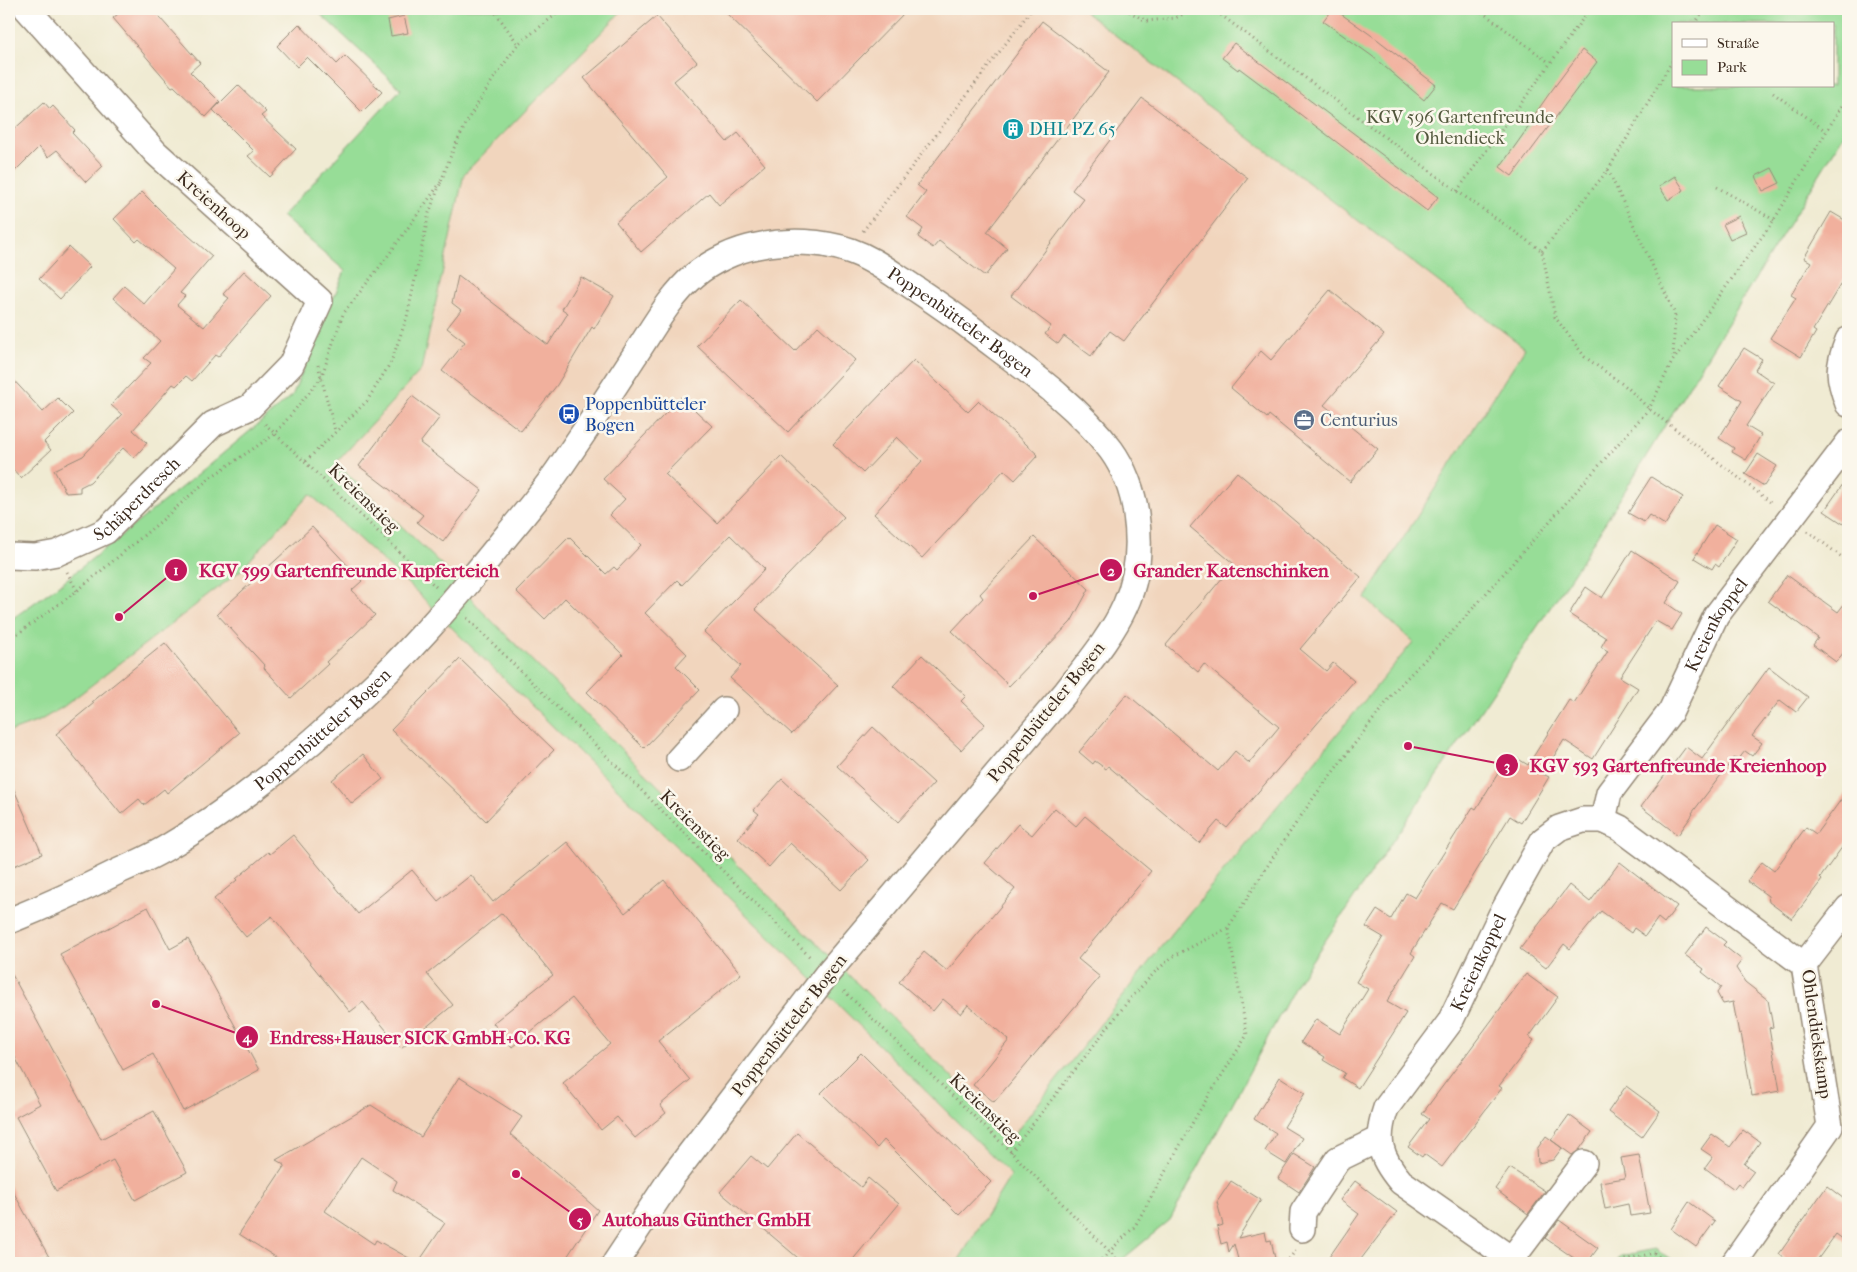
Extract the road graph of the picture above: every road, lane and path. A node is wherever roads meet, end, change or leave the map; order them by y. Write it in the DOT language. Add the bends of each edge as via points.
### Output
graph roads {
  1 [pos="27,9"];
  2 [pos="493,9"];
  3 [pos="563,9"];
  4 [pos="1032,9"];
  5 [pos="1125,9"];
  6 [pos="1194,9"];
  7 [pos="1213,9"];
  8 [pos="1478,9"];
  9 [pos="1590,9"];
  10 [pos="1704,9"];
  11 [pos="1840,9"];
  12 [pos="1848,14"];
  13 [pos="1696,22"];
  14 [pos="518,44"];
  15 [pos="1672,62"];
  16 [pos="1550,63"];
  17 [pos="1773,93"];
  18 [pos="1848,95"];
  19 [pos="1826,131"];
  20 [pos="1608,170"];
  21 [pos="1717,187"];
  22 [pos="1457,191"];
  23 [pos="1774,220"];
  24 [pos="848,250"];
  25 [pos="1542,251"];
  26 [pos="308,330"];
  27 [pos="1848,340"];
  28 [pos="1672,362"];
  29 [pos="1848,404"];
  30 [pos="250,407"];
  31 [pos="1649,409"];
  32 [pos="336,432"];
  33 [pos="1848,443"];
  34 [pos="306,461"];
  35 [pos="1790,519"];
  36 [pos="9,556"];
  37 [pos="1848,562"];
  38 [pos="453,603"];
  39 [pos="724,710"];
  40 [pos="680,759"];
  41 [pos="1603,820"];
  42 [pos="1848,908"];
  43 [pos="9,921"];
  44 [pos="1228,928"];
  45 [pos="1804,965"];
  46 [pos="827,974"];
  47 [pos="1839,1130"];
  48 [pos="1379,1140"];
  49 [pos="1011,1152"];
  50 [pos="1584,1162"];
  51 [pos="1302,1228"];
  52 [pos="1110,1252"];
  53 [pos="1514,1261"];
  54 [pos="615,1263"];
  55 [pos="1098,1263"];
  56 [pos="1121,1263"];
  57 [pos="1622,1263"];
  58 [pos="1668,1263"];
  59 [pos="1734,1263"];
  1 -- 26 [label="street, Kreienhoop" via="156,153 320,301"];
  2 -- 14 [label="path"];
  3 -- 14 [label="path"];
  4 -- 24 [label="path"];
  5 -- 6 [label="path" via="1146,21 1175,18"];
  7 -- 22 [label="path"];
  8 -- 16 [label="path"];
  9 -- 16 [label="path"];
  10 -- 13 [label="path"];
  11 -- 12 [label="path"];
  14 -- 32 [label="path" via="488,88 453,150 429,213 407,317 391,362 367,401"];
  15 -- 20 [label="path"];
  16 -- 22 [label="path"];
  17 -- 19 [label="path"];
  18 -- 19 [label="path"];
  19 -- 23 [label="path"];
  20 -- 25 [label="path"];
  20 -- 28 [label="path" via="1674,314"];
  21 -- 23 [label="path"];
  22 -- 25 [label="path"];
  23 -- 28 [label="path"];
  24 -- 38 [label="street, Poppenbütteler Bogen" via="803,242 754,246 721,258 695,275 670,302 557,472"];
  24 -- 46 [label="street, Poppenbütteler Bogen" via="874,261 935,301 1089,424 1120,464 1136,512 1138,546 1136,574 1128,603 1099,650"];
  25 -- 31 [label="path" via="1555,317 1585,357 1628,388"];
  26 -- 30 [label="street, Kreienhoop" via="291,365"];
  26 -- 32 [label="path"];
  27 -- 29 [label="street" via="1840,364 1841,383"];
  28 -- 31 [label="path"];
  30 -- 34 [label="path, Kreienstieg"];
  30 -- 36 [label="street, Schäperdresch" via="213,424 106,531 57,554"];
  31 -- 35 [label="path"];
  31 -- 44 [label="path" via="1398,687 1314,797"];
  32 -- 34 [label="path"];
  33 -- 35 [label="street, Kreienkoppel"];
  34 -- 38 [label="path, Kreienstieg"];
  35 -- 37 [label="path"];
  35 -- 41 [label="street, Kreienkoppel" via="1716,616 1671,712 1609,793"];
  38 -- 43 [label="street, Poppenbütteler Bogen" via="379,681 304,750 254,790 164,850"];
  38 -- 46 [label="path, Kreienstieg"];
  39 -- 40 [label="street"];
  41 -- 45 [label="street" via="1620,828"];
  41 -- 48 [label="street, Kreienkoppel" via="1583,820 1560,828 1543,840 1501,915 1450,1022 1386,1108"];
  42 -- 45 [label="street, Ohlendiekskamp"];
  44 -- 49 [label="path" via="1172,956 1154,972"];
  44 -- 52 [label="path" via="1247,1036 1198,1113 1135,1226"];
  45 -- 47 [label="street, Ohlendiekskamp"];
  46 -- 49 [label="path, Kreienstieg"];
  46 -- 54 [label="street, Poppenbütteler Bogen" via="672,1177"];
  47 -- 59 [label="street, Ohlendiekskamp"];
  48 -- 51 [label="street" via="1338,1159 1303,1212"];
  48 -- 53 [label="street" via="1391,1170 1401,1182"];
  49 -- 52 [label="path, Kreienstieg"];
  50 -- 53 [label="street"];
  52 -- 55 [label="path"];
  52 -- 56 [label="path, Kreienstieg"];
  57 -- 58 [label="path" via="1654,1253"];
}
